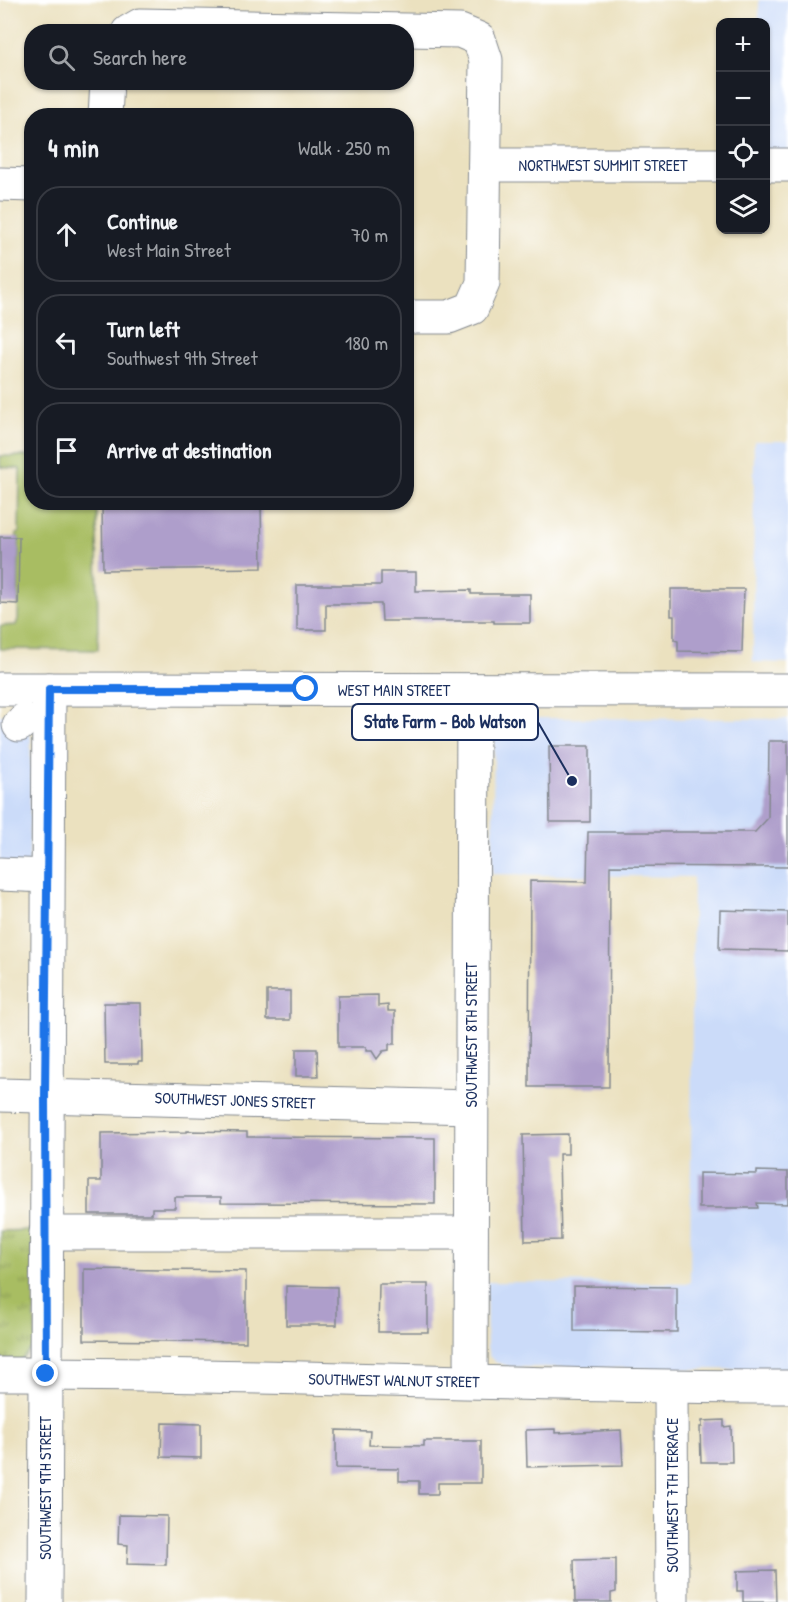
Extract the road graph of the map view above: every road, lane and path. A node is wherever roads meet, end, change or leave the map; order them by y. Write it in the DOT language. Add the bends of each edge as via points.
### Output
graph roads {
  1 [pos="414,30"];
  2 [pos="107,90"];
  3 [pos="105,108"];
  4 [pos="485,165"];
  5 [pos="716,165"];
  6 [pos="770,165"];
  7 [pos="788,165"];
  8 [pos="0,184"];
  9 [pos="24,185"];
  10 [pos="414,317"];
  11 [pos="0,689"];
  12 [pos="49,689"];
  13 [pos="473,690"];
  14 [pos="788,690"];
  15 [pos="0,874"];
  16 [pos="47,876"];
  17 [pos="0,1095"];
  18 [pos="45,1095"];
  19 [pos="471,1107"];
  20 [pos="46,1233"];
  21 [pos="471,1233"];
  22 [pos="0,1374"];
  23 [pos="46,1374"];
  24 [pos="471,1381"];
  25 [pos="671,1387"];
  26 [pos="788,1387"];
  27 [pos="45,1602"];
  28 [pos="672,1602"];
  1 -- 4 [label="street" via="460,31 479,39 486,60"];
  2 -- 3 [label="street"];
  4 -- 5 [label="street, NORTHWEST SUMMIT STREET"];
  4 -- 10 [label="street" via="483,283 472,308 449,317"];
  6 -- 7 [label="street"];
  8 -- 9 [label="street"];
  11 -- 12 [label="street, WEST MAIN STREET"];
  12 -- 13 [label="street, WEST MAIN STREET"];
  12 -- 16 [label="street, SOUTHWEST 9TH STREET"];
  13 -- 14 [label="street, WEST MAIN STREET"];
  13 -- 19 [label="street, SOUTHWEST 8TH STREET"];
  15 -- 16 [label="street"];
  16 -- 18 [label="street, SOUTHWEST 9TH STREET"];
  17 -- 18 [label="street, SOUTHWEST JONES STREET"];
  18 -- 19 [label="street, SOUTHWEST JONES STREET"];
  18 -- 20 [label="street, SOUTHWEST 9TH STREET"];
  19 -- 21 [label="street, SOUTHWEST 8TH STREET"];
  20 -- 21 [label="street"];
  20 -- 23 [label="street, SOUTHWEST 9TH STREET"];
  21 -- 24 [label="street, SOUTHWEST 8TH STREET"];
  22 -- 23 [label="street, SOUTHWEST WALNUT STREET"];
  23 -- 24 [label="street, SOUTHWEST WALNUT STREET"];
  23 -- 27 [label="street, SOUTHWEST 9TH STREET"];
  24 -- 25 [label="street, SOUTHWEST WALNUT STREET"];
  25 -- 26 [label="street, SOUTHWEST WALNUT STREET"];
  25 -- 28 [label="street, SOUTHWEST 7TH TERRACE"];
}
